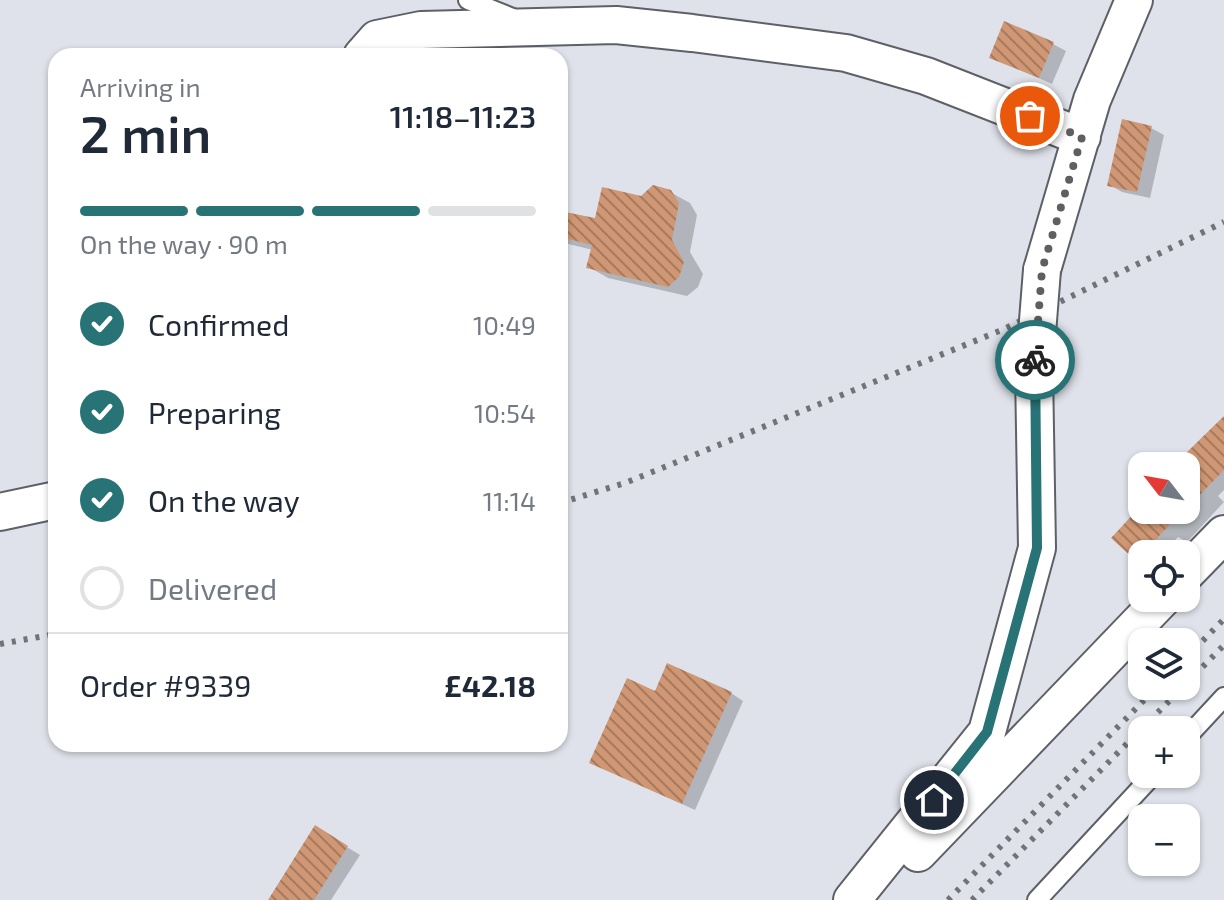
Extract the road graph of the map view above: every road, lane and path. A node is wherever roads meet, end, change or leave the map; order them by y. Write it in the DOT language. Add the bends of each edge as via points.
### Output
graph roads {
  1 [pos="468,0"];
  2 [pos="1134,0"];
  3 [pos="536,27"];
  4 [pos="369,48"];
  5 [pos="1082,137"];
  6 [pos="48,502"];
  7 [pos="0,512"];
  8 [pos="1224,534"];
  9 [pos="1200,559"];
  10 [pos="1150,612"];
  11 [pos="1224,697"];
  12 [pos="1200,723"];
  13 [pos="1141,788"];
  14 [pos="857,895"];
  15 [pos="1037,900"];
  1 -- 3 [label="lane"];
  2 -- 5 [label="street"];
  3 -- 4 [label="street" via="421,30 377,39"];
  3 -- 5 [label="street" via="616,25 846,53 926,76"];
  5 -- 14 [label="street, bridge" via="1042,270 1034,371 1037,548 987,732"];
  6 -- 7 [label="street"];
  8 -- 9 [label="street"];
  10 -- 14 [label="street" via="879,894"];
  11 -- 12 [label="lane"];
  13 -- 15 [label="lane"];
}
